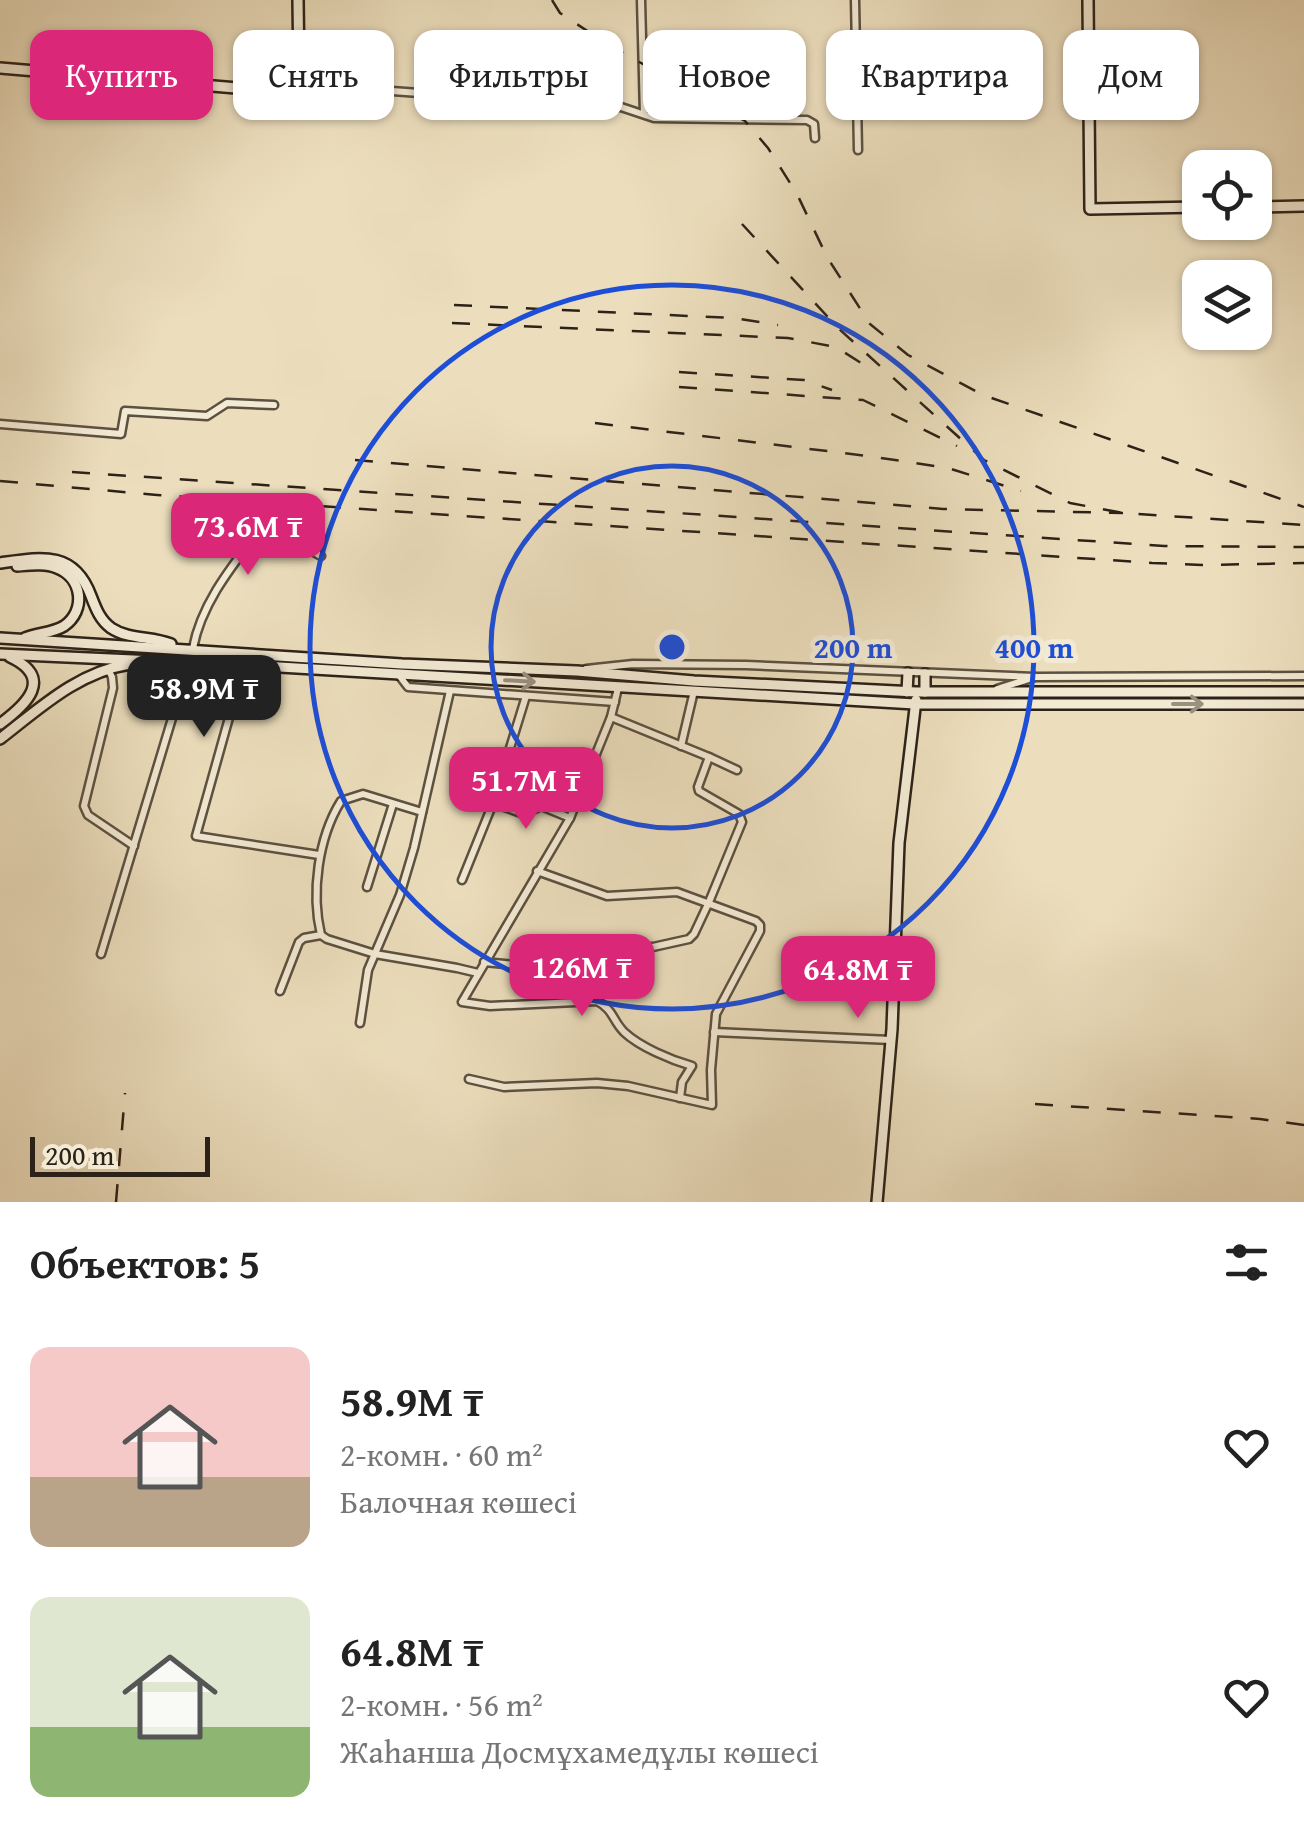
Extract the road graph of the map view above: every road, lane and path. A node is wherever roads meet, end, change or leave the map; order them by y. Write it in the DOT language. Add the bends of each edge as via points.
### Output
graph roads {
  1 [pos="298,0"];
  2 [pos="641,0"];
  3 [pos="855,0"];
  4 [pos="1088,0"];
  5 [pos="299,30"];
  6 [pos="0,68"];
  7 [pos="643,77"];
  8 [pos="233,88"];
  9 [pos="394,91"];
  10 [pos="643,115"];
  11 [pos="701,120"];
  12 [pos="815,138"];
  13 [pos="858,150"];
  14 [pos="1272,206"];
  15 [pos="1304,206"];
  16 [pos="1182,208"];
  17 [pos="274,405"];
  18 [pos="0,424"];
  19 [pos="321,556"];
  20 [pos="0,566"];
  21 [pos="0,638"];
  22 [pos="22,639"];
  23 [pos="178,648"];
  24 [pos="193,648"];
  25 [pos="2,654"];
  26 [pos="248,654"];
  27 [pos="153,661"];
  28 [pos="189,662"];
  29 [pos="244,665"];
  30 [pos="108,668"];
  31 [pos="577,670"];
  32 [pos="908,673"];
  33 [pos="397,674"];
  34 [pos="924,674"];
  35 [pos="1304,676"];
  36 [pos="1035,677"];
  37 [pos="618,688"];
  38 [pos="450,691"];
  39 [pos="694,691"];
  40 [pos="916,692"];
  41 [pos="1278,692"];
  42 [pos="1304,692"];
  43 [pos="986,693"];
  44 [pos="526,696"];
  45 [pos="614,702"];
  46 [pos="915,704"];
  47 [pos="1279,704"];
  48 [pos="1304,704"];
  49 [pos="611,717"];
  50 [pos="0,724"];
  51 [pos="0,739"];
  52 [pos="681,746"];
  53 [pos="710,757"];
  54 [pos="737,770"];
  55 [pos="493,803"];
  56 [pos="393,804"];
  57 [pos="422,812"];
  58 [pos="570,818"];
  59 [pos="134,846"];
  60 [pos="320,855"];
  61 [pos="537,871"];
  62 [pos="462,880"];
  63 [pos="367,887"];
  64 [pos="709,902"];
  65 [pos="321,935"];
  66 [pos="100,954"];
  67 [pos="375,954"];
  68 [pos="484,962"];
  69 [pos="478,973"];
  70 [pos="280,991"];
  71 [pos="360,1023"];
  72 [pos="714,1032"];
  73 [pos="891,1040"];
  74 [pos="692,1066"];
  75 [pos="711,1070"];
  76 [pos="469,1079"];
  77 [pos="680,1098"];
  78 [pos="877,1202"];
  1 -- 5 [label="main road"];
  2 -- 7 [label="street"];
  3 -- 13 [label="street"];
  4 -- 16 [label="main road" via="1090,209"];
  6 -- 8 [label="main road"];
  9 -- 10 [label="street"];
  11 -- 12 [label="street" via="812,121"];
  14 -- 15 [label="main road"];
  17 -- 18 [label="street" via="227,404 207,416 125,411 121,434"];
  19 -- 24 [label="street" via="273,532 254,537 208,602"];
  20 -- 22 [label="main road" via="57,568 78,588 70,621"];
  20 -- 23 [label="main road" via="47,558 68,565 107,625"];
  21 -- 22 [label="main road"];
  22 -- 23 [label="main road"];
  23 -- 24 [label="main road"];
  24 -- 26 [label="main road"];
  25 -- 27 [label="main road"];
  25 -- 50 [label="main road" via="26,667 33,686 26,704"];
  26 -- 29 [label="street"];
  26 -- 31 [label="main road"];
  27 -- 28 [label="main road"];
  27 -- 30 [label="main road"];
  28 -- 29 [label="main road"];
  28 -- 59 [label="street"];
  29 -- 33 [label="main road"];
  29 -- 60 [label="street" via="196,836"];
  30 -- 51 [label="main road" via="64,690"];
  30 -- 59 [label="street" via="113,688 84,806"];
  31 -- 32 [label="street" via="652,664"];
  31 -- 40 [label="main road"];
  32 -- 34 [label="street"];
  32 -- 40 [label="main road"];
  33 -- 37 [label="main road, one-way"];
  33 -- 38 [label="street" via="408,687"];
  34 -- 36 [label="street"];
  34 -- 40 [label="main road"];
  35 -- 36 [label="street"];
  36 -- 43 [label="street"];
  37 -- 39 [label="main road"];
  37 -- 45 [label="street"];
  38 -- 44 [label="street"];
  38 -- 57 [label="street"];
  39 -- 46 [label="main road"];
  39 -- 52 [label="street"];
  40 -- 43 [label="main road"];
  40 -- 46 [label="main road"];
  41 -- 42 [label="main road"];
  41 -- 43 [label="main road"];
  41 -- 47 [label="main road"];
  44 -- 45 [label="street"];
  44 -- 55 [label="street"];
  45 -- 49 [label="street"];
  46 -- 47 [label="main road, one-way"];
  46 -- 73 [label="main road" via="899,843"];
  47 -- 48 [label="main road"];
  49 -- 52 [label="street"];
  49 -- 58 [label="street"];
  52 -- 53 [label="street"];
  53 -- 54 [label="street"];
  53 -- 64 [label="street" via="699,791 742,822"];
  55 -- 58 [label="street" via="524,814 541,806"];
  55 -- 62 [label="street"];
  56 -- 57 [label="street"];
  56 -- 60 [label="street" via="363,794 341,801"];
  56 -- 63 [label="street"];
  57 -- 67 [label="street" via="400,895"];
  58 -- 61 [label="street"];
  59 -- 66 [label="street"];
  60 -- 65 [label="street"];
  61 -- 64 [label="street" via="598,895 667,890"];
  61 -- 68 [label="street"];
  64 -- 68 [label="street" via="690,939 604,950 558,969"];
  64 -- 72 [label="street" via="760,926 716,1014"];
  65 -- 67 [label="street"];
  65 -- 70 [label="street" via="299,942"];
  67 -- 69 [label="street"];
  67 -- 71 [label="street"];
  68 -- 69 [label="street"];
  69 -- 74 [label="street" via="462,1002 597,1001 622,1031"];
  72 -- 73 [label="street"];
  72 -- 75 [label="street"];
  73 -- 78 [label="main road"];
  74 -- 75 [label="street"];
  74 -- 77 [label="street"];
  75 -- 77 [label="street" via="712,1105"];
  76 -- 77 [label="street" via="504,1087 597,1082"];
}
